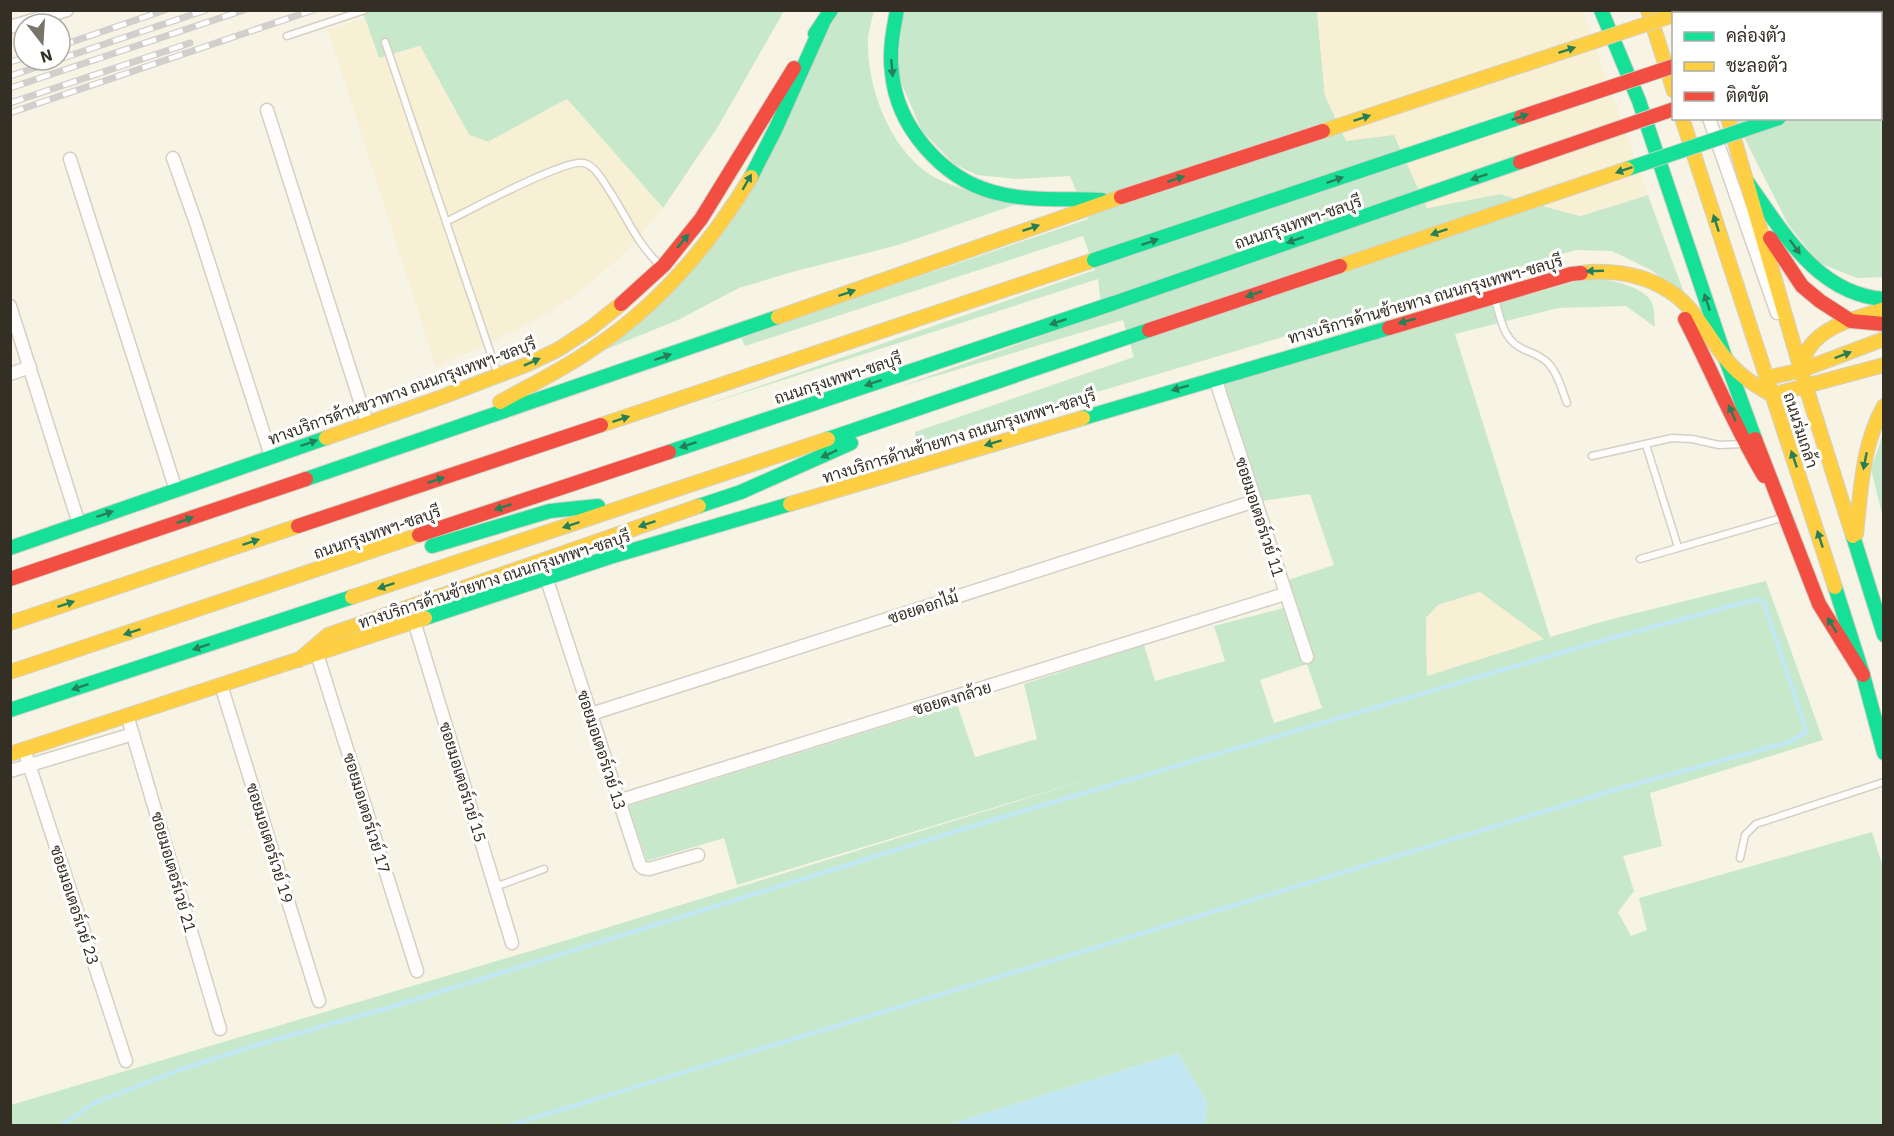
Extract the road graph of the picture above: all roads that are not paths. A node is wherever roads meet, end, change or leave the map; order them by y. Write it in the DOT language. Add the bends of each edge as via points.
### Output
graph roads {
  1 [pos="67,10"];
  2 [pos="365,10"];
  3 [pos="831,10"];
  4 [pos="897,10"];
  5 [pos="1601,10"];
  6 [pos="1648,10"];
  7 [pos="1672,17"];
  8 [pos="823,23"];
  9 [pos="10,27"];
  10 [pos="287,36"];
  11 [pos="385,42"];
  12 [pos="1672,67"];
  13 [pos="1672,85"];
  14 [pos="267,110"];
  15 [pos="1672,110"];
  16 [pos="1683,120"];
  17 [pos="1710,120"];
  18 [pos="1729,120"];
  19 [pos="1773,120"];
  20 [pos="173,158"];
  21 [pos="70,159"];
  22 [pos="1748,183"];
  23 [pos="1116,199"];
  24 [pos="446,222"];
  25 [pos="1760,223"];
  26 [pos="662,266"];
  27 [pos="1652,281"];
  28 [pos="1494,296"];
  29 [pos="1884,298"];
  30 [pos="10,306"];
  31 [pos="1884,309"];
  32 [pos="1851,321"];
  33 [pos="1884,324"];
  34 [pos="1884,339"];
  35 [pos="1725,357"];
  36 [pos="1884,365"];
  37 [pos="30,367"];
  38 [pos="1802,370"];
  39 [pos="10,374"];
  40 [pos="498,375"];
  41 [pos="1215,378"];
  42 [pos="1767,378"];
  43 [pos="1806,387"];
  44 [pos="958,393"];
  45 [pos="1772,395"];
  46 [pos="1567,403"];
  47 [pos="1884,406"];
  48 [pos="367,423"];
  49 [pos="429,438"];
  50 [pos="1744,444"];
  51 [pos="1646,445"];
  52 [pos="271,456"];
  53 [pos="1592,456"];
  54 [pos="176,490"];
  55 [pos="646,500"];
  56 [pos="1255,501"];
  57 [pos="1779,502"];
  58 [pos="1785,517"];
  59 [pos="79,524"];
  60 [pos="1855,544"];
  61 [pos="1678,547"];
  62 [pos="10,548"];
  63 [pos="369,551"];
  64 [pos="1640,559"];
  65 [pos="546,577"];
  66 [pos="10,579"];
  67 [pos="1285,594"];
  68 [pos="414,621"];
  69 [pos="10,623"];
  70 [pos="1883,632"];
  71 [pos="317,654"];
  72 [pos="1307,657"];
  73 [pos="299,660"];
  74 [pos="10,672"];
  75 [pos="1863,675"];
  76 [pos="221,685"];
  77 [pos="10,710"];
  78 [pos="127,714"];
  79 [pos="591,714"];
  80 [pos="133,734"];
  81 [pos="17,752"];
  82 [pos="1884,753"];
  83 [pos="29,765"];
  84 [pos="10,771"];
  85 [pos="1884,782"];
  86 [pos="618,801"];
  87 [pos="698,855"];
  88 [pos="1740,858"];
  89 [pos="544,869"];
  90 [pos="495,887"];
  91 [pos="512,942"];
  92 [pos="417,971"];
  93 [pos="319,1001"];
  94 [pos="220,1029"];
  95 [pos="126,1061"];
  1 -- 9 [label="street"];
  2 -- 10 [label="lane"];
  3 -- 8 [label="main road, ทางบริการด้านขวาทาง ถนนกรุงเทพฯ-ชลบุรี"];
  4 -- 23 [label="main road, one-way" via="891,56 893,83 922,145 937,161 962,179 992,192"];
  35 -- 5 [label="main road, one-way" via="1639,101"];
  6 -- 13 [label="main road, bridge"];
  23 -- 7 [label="main road, one-way, bridge"];
  26 -- 8 [label="main road, ทางบริการด้านขวาทาง ถนนกรุงเทพฯ-ชลบุรี, one-way" via="701,219"];
  49 -- 8 [label="main road, one-way" via="594,349 636,317 677,277 716,230 768,145"];
  11 -- 24 [label="lane"];
  69 -- 12 [label="main road, ถนนกรุงเทพฯ-ชลบุรี, one-way, bridge"];
  14 -- 48 [label="street"];
  15 -- 63 [label="main road, ถนนกรุงเทพฯ-ชลบุรี, one-way, bridge" via="1114,303"];
  42 -- 16 [label="main road, ถนนร่มเกล้า, one-way"];
  17 -- 38 [label="street" via="1790,349"];
  18 -- 22 [label="main road, ถนนร่มเกล้า"];
  19 -- 44 [label="main road, one-way, bridge"];
  20 -- 52 [label="street"];
  21 -- 54 [label="street"];
  22 -- 25 [label="main road, ถนนร่มเกล้า"];
  22 -- 29 [label="main road, one-way" via="1815,270 1850,292"];
  49 -- 23 [label="main road, one-way"];
  24 -- 26 [label="lane" via="560,167 588,163 638,240"];
  24 -- 40 [label="lane"];
  25 -- 32 [label="main road" via="1802,286"];
  25 -- 38 [label="main road, ถนนร่มเกล้า"];
  40 -- 26 [label="main road, ทางบริการด้านขวาทาง ถนนกรุงเทพฯ-ชลบุรี, one-way" via="559,349 591,328"];
  27 -- 28 [label="main road, ทางบริการด้านซ้ายทาง ถนนกรุงเทพฯ-ชลบุรี, one-way" via="1623,272 1595,270"];
  27 -- 35 [label="main road, ทางบริการด้านซ้ายทาง ถนนกรุงเทพฯ-ชลบุรี" via="1680,298"];
  50 -- 27 [label="main road, one-way" via="1691,329"];
  28 -- 41 [label="main road, ทางบริการด้านซ้ายทาง ถนนกรุงเทพฯ-ชลบุรี, one-way"];
  28 -- 46 [label="lane" via="1509,340 1548,361"];
  30 -- 37 [label="street"];
  31 -- 32 [label="main road"];
  32 -- 33 [label="main road"];
  32 -- 38 [label="main road" via="1818,337 1808,350"];
  38 -- 34 [label="main road, one-way"];
  35 -- 45 [label="main road, ทางบริการด้านซ้ายทาง ถนนกรุงเทพฯ-ชลบุรี" via="1744,377"];
  35 -- 57 [label="main road"];
  36 -- 43 [label="main road"];
  37 -- 39 [label="street"];
  37 -- 59 [label="street"];
  38 -- 42 [label="main road"];
  38 -- 43 [label="main road, ถนนร่มเกล้า"];
  40 -- 48 [label="main road, ทางบริการด้านขวาทาง ถนนกรุงเทพฯ-ชลบุรี"];
  41 -- 56 [label="street, ซอยมอเตอร์เวย์ 11"];
  41 -- 65 [label="main road, ทางบริการด้านซ้ายทาง ถนนกรุงเทพฯ-ชลบุรี, one-way"];
  42 -- 45 [label="main road, ถนนร่มเกล้า"];
  43 -- 45 [label="main road"];
  43 -- 60 [label="main road, ถนนร่มเกล้า"];
  44 -- 55 [label="main road"];
  44 -- 73 [label="main road, one-way" via="741,492 328,635"];
  75 -- 45 [label="main road, ถนนร่มเกล้า, one-way"];
  47 -- 60 [label="main road, one-way" via="1876,416 1869,441"];
  52 -- 48 [label="main road, ทางบริการด้านขวาทาง ถนนกรุงเทพฯ-ชลบุรี, one-way"];
  66 -- 49 [label="main road, one-way"];
  50 -- 51 [label="lane" via="1719,445 1672,438"];
  50 -- 57 [label="main road"];
  51 -- 53 [label="lane"];
  51 -- 61 [label="lane"];
  52 -- 54 [label="main road, ทางบริการด้านขวาทาง ถนนกรุงเทพฯ-ชลบุรี"];
  59 -- 54 [label="main road, ทางบริการด้านขวาทาง ถนนกรุงเทพฯ-ชลบุรี, one-way"];
  55 -- 63 [label="main road" via="550,512 410,552 383,555"];
  55 -- 77 [label="main road, one-way"];
  56 -- 67 [label="street, ซอยมอเตอร์เวย์ 11"];
  56 -- 79 [label="street, ซอยดอกไม้"];
  57 -- 58 [label="main road"];
  58 -- 61 [label="lane"];
  75 -- 58 [label="main road, one-way" via="1819,604"];
  59 -- 62 [label="main road, ทางบริการด้านขวาทาง ถนนกรุงเทพฯ-ชลบุรี"];
  60 -- 70 [label="main road, ถนนร่มเกล้า"];
  61 -- 64 [label="lane"];
  63 -- 74 [label="main road, ถนนกรุงเทพฯ-ชลบุรี, one-way"];
  65 -- 68 [label="main road, ทางบริการด้านซ้ายทาง ถนนกรุงเทพฯ-ชลบุรี"];
  65 -- 79 [label="street, ซอยมอเตอร์เวย์ 13"];
  67 -- 72 [label="street, ซอยมอเตอร์เวย์ 11"];
  67 -- 86 [label="street, ซอยดงกล้วย"];
  68 -- 71 [label="main road, ทางบริการด้านซ้ายทาง ถนนกรุงเทพฯ-ชลบุรี"];
  68 -- 90 [label="street, ซอยมอเตอร์เวย์ 15"];
  71 -- 73 [label="main road, ทางบริการด้านซ้ายทาง ถนนกรุงเทพฯ-ชลบุรี"];
  71 -- 92 [label="street, ซอยมอเตอร์เวย์ 17"];
  73 -- 76 [label="main road, ทางบริการด้านซ้ายทาง ถนนกรุงเทพฯ-ชลบุรี"];
  75 -- 82 [label="main road, ถนนร่มเกล้า"];
  76 -- 78 [label="main road, ทางบริการด้านซ้ายทาง ถนนกรุงเทพฯ-ชลบุรี"];
  76 -- 93 [label="street, ซอยมอเตอร์เวย์ 19"];
  78 -- 80 [label="street, ซอยมอเตอร์เวย์ 21"];
  78 -- 81 [label="main road, ทางบริการด้านซ้ายทาง ถนนกรุงเทพฯ-ชลบุรี"];
  79 -- 86 [label="street, ซอยมอเตอร์เวย์ 13"];
  80 -- 83 [label="street"];
  80 -- 94 [label="street, ซอยมอเตอร์เวย์ 21"];
  81 -- 83 [label="street, ซอยมอเตอร์เวย์ 23"];
  83 -- 84 [label="street"];
  83 -- 95 [label="street, ซอยมอเตอร์เวย์ 23"];
  85 -- 88 [label="lane" via="1756,824 1745,835"];
  86 -- 87 [label="street, ซอยมอเตอร์เวย์ 13" via="643,868"];
  89 -- 90 [label="lane"];
  90 -- 91 [label="street, ซอยมอเตอร์เวย์ 15"];
}
